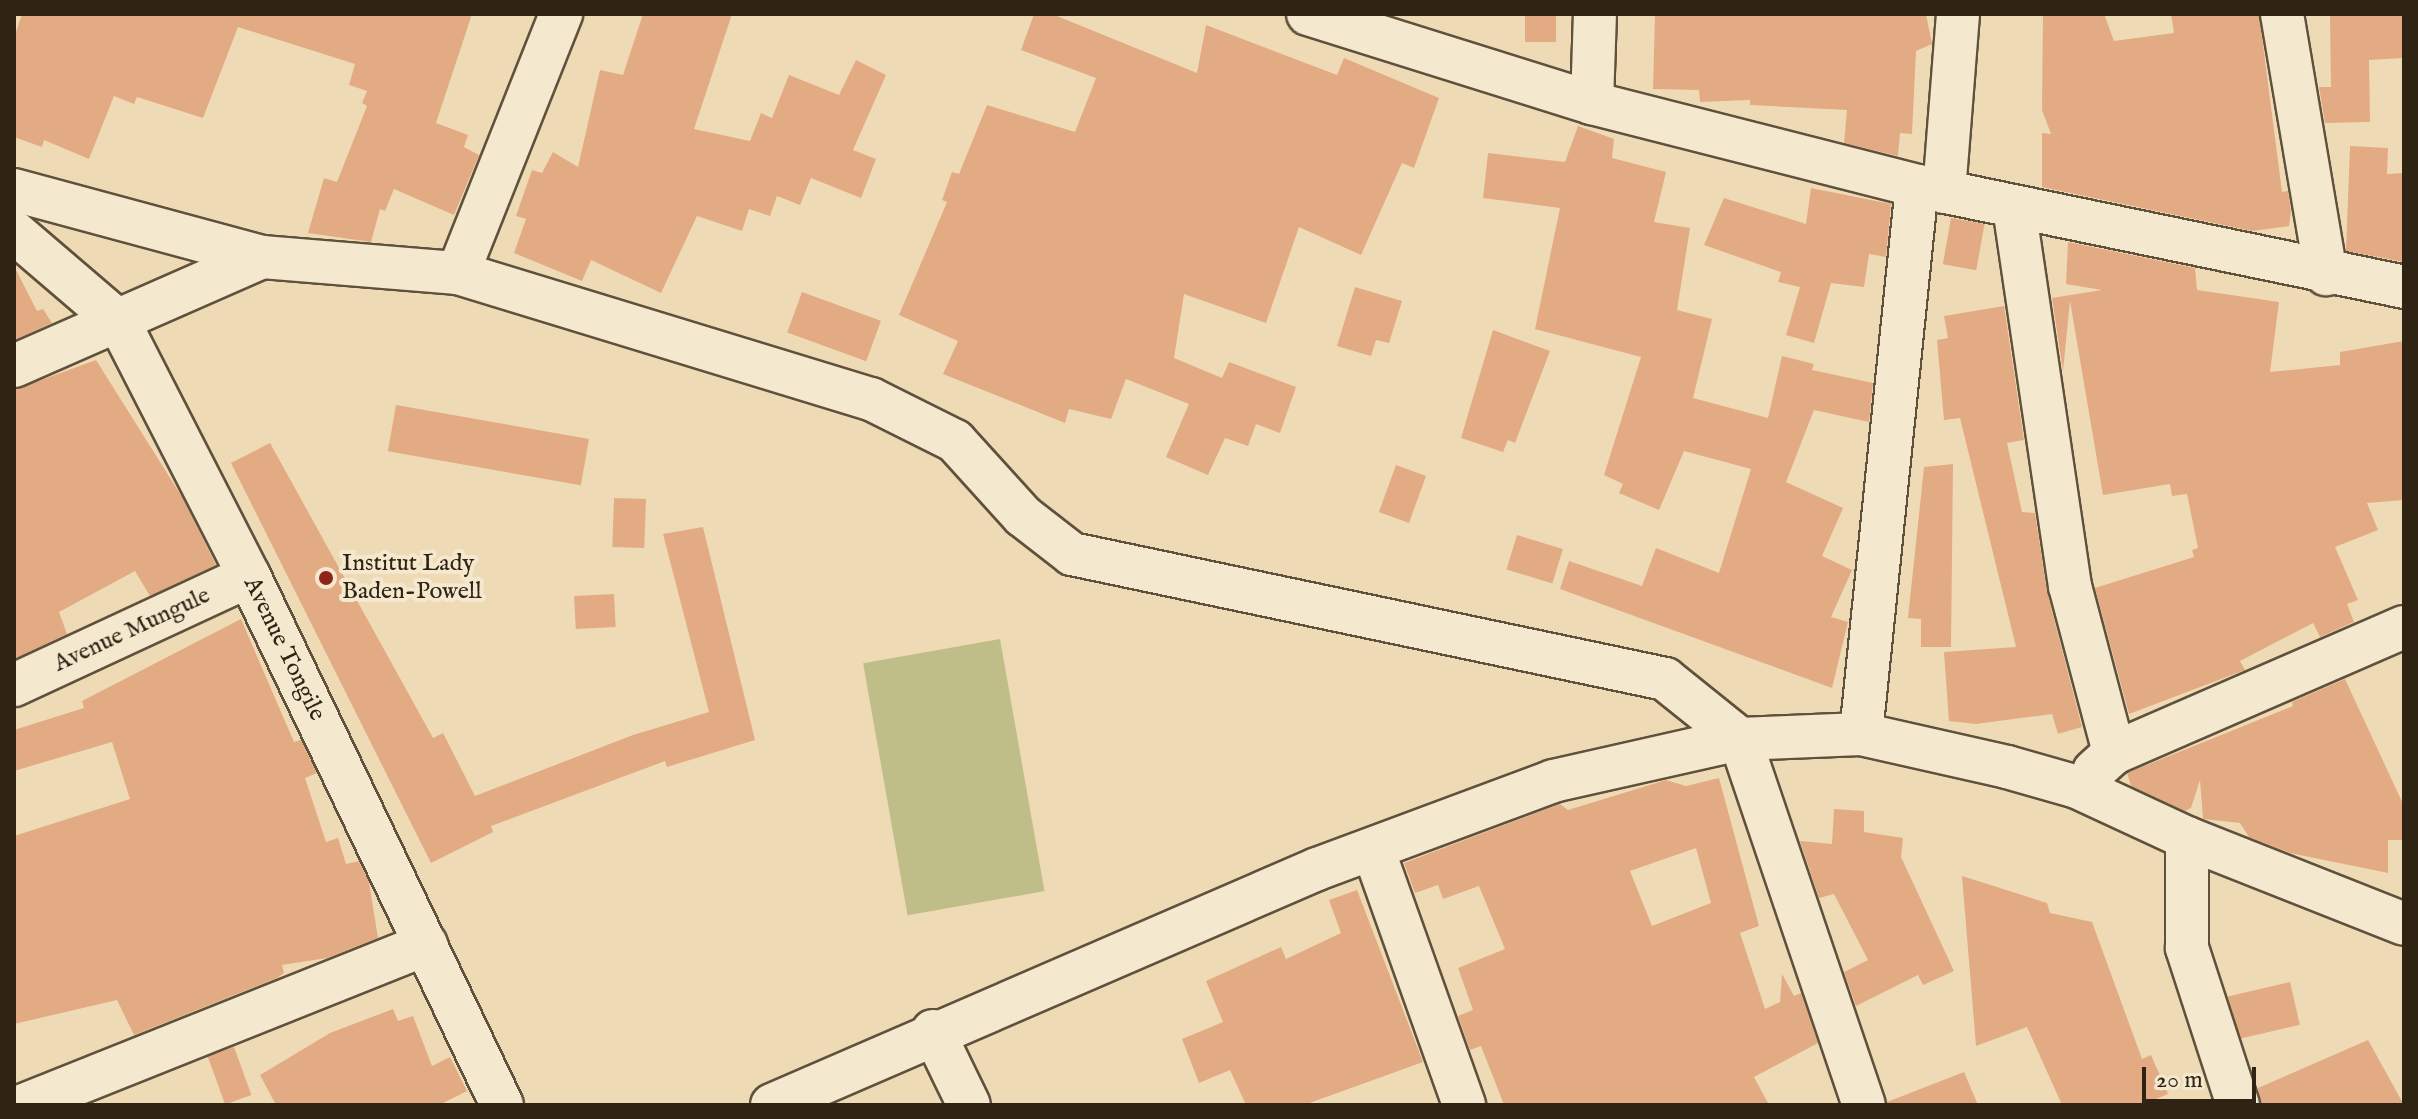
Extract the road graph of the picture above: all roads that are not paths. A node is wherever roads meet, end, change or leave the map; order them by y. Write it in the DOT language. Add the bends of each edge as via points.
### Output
graph roads {
  1 [pos="561,14"];
  2 [pos="1308,14"];
  3 [pos="1595,14"];
  4 [pos="1958,14"];
  5 [pos="2282,14"];
  6 [pos="1592,103"];
  7 [pos="1930,189"];
  8 [pos="14,190"];
  9 [pos="2014,207"];
  10 [pos="14,232"];
  11 [pos="262,257"];
  12 [pos="458,273"];
  13 [pos="2326,274"];
  14 [pos="2404,287"];
  15 [pos="119,322"];
  16 [pos="14,366"];
  17 [pos="249,576"];
  18 [pos="2404,627"];
  19 [pos="14,685"];
  20 [pos="1861,734"];
  21 [pos="1740,739"];
  22 [pos="2114,753"];
  23 [pos="2077,787"];
  24 [pos="2187,838"];
  25 [pos="1373,849"];
  26 [pos="2404,924"];
  27 [pos="426,944"];
  28 [pos="933,1031"];
  29 [pos="24,1105"];
  30 [pos="502,1105"];
  31 [pos="772,1105"];
  32 [pos="969,1105"];
  33 [pos="1464,1105"];
  34 [pos="1864,1105"];
  35 [pos="2238,1105"];
  1 -- 12 [label="street"];
  2 -- 6 [label="street"];
  3 -- 6 [label="street"];
  4 -- 7 [label="street"];
  5 -- 13 [label="street"];
  6 -- 7 [label="street"];
  7 -- 9 [label="street"];
  7 -- 20 [label="street"];
  8 -- 11 [label="street"];
  9 -- 13 [label="street"];
  9 -- 22 [label="street" via="2070,586"];
  10 -- 15 [label="street, Avenue Tongile"];
  11 -- 12 [label="street"];
  11 -- 15 [label="street"];
  12 -- 21 [label="street" via="871,399 955,441 1023,516 1072,554 1665,679"];
  13 -- 14 [label="street"];
  15 -- 16 [label="street"];
  15 -- 17 [label="street, Avenue Tongile"];
  17 -- 19 [label="street, Avenue Mungule"];
  17 -- 27 [label="street, Avenue Tongile"];
  18 -- 22 [label="street"];
  20 -- 21 [label="street"];
  20 -- 23 [label="street"];
  21 -- 25 [label="street" via="1553,781"];
  21 -- 34 [label="street"];
  22 -- 23 [label="street"];
  23 -- 24 [label="street"];
  24 -- 26 [label="street"];
  24 -- 35 [label="street" via="2187,948"];
  25 -- 28 [label="street"];
  25 -- 33 [label="street"];
  27 -- 29 [label="street"];
  27 -- 30 [label="street, Avenue Tongile"];
  28 -- 31 [label="street"];
  28 -- 32 [label="street"];
}
